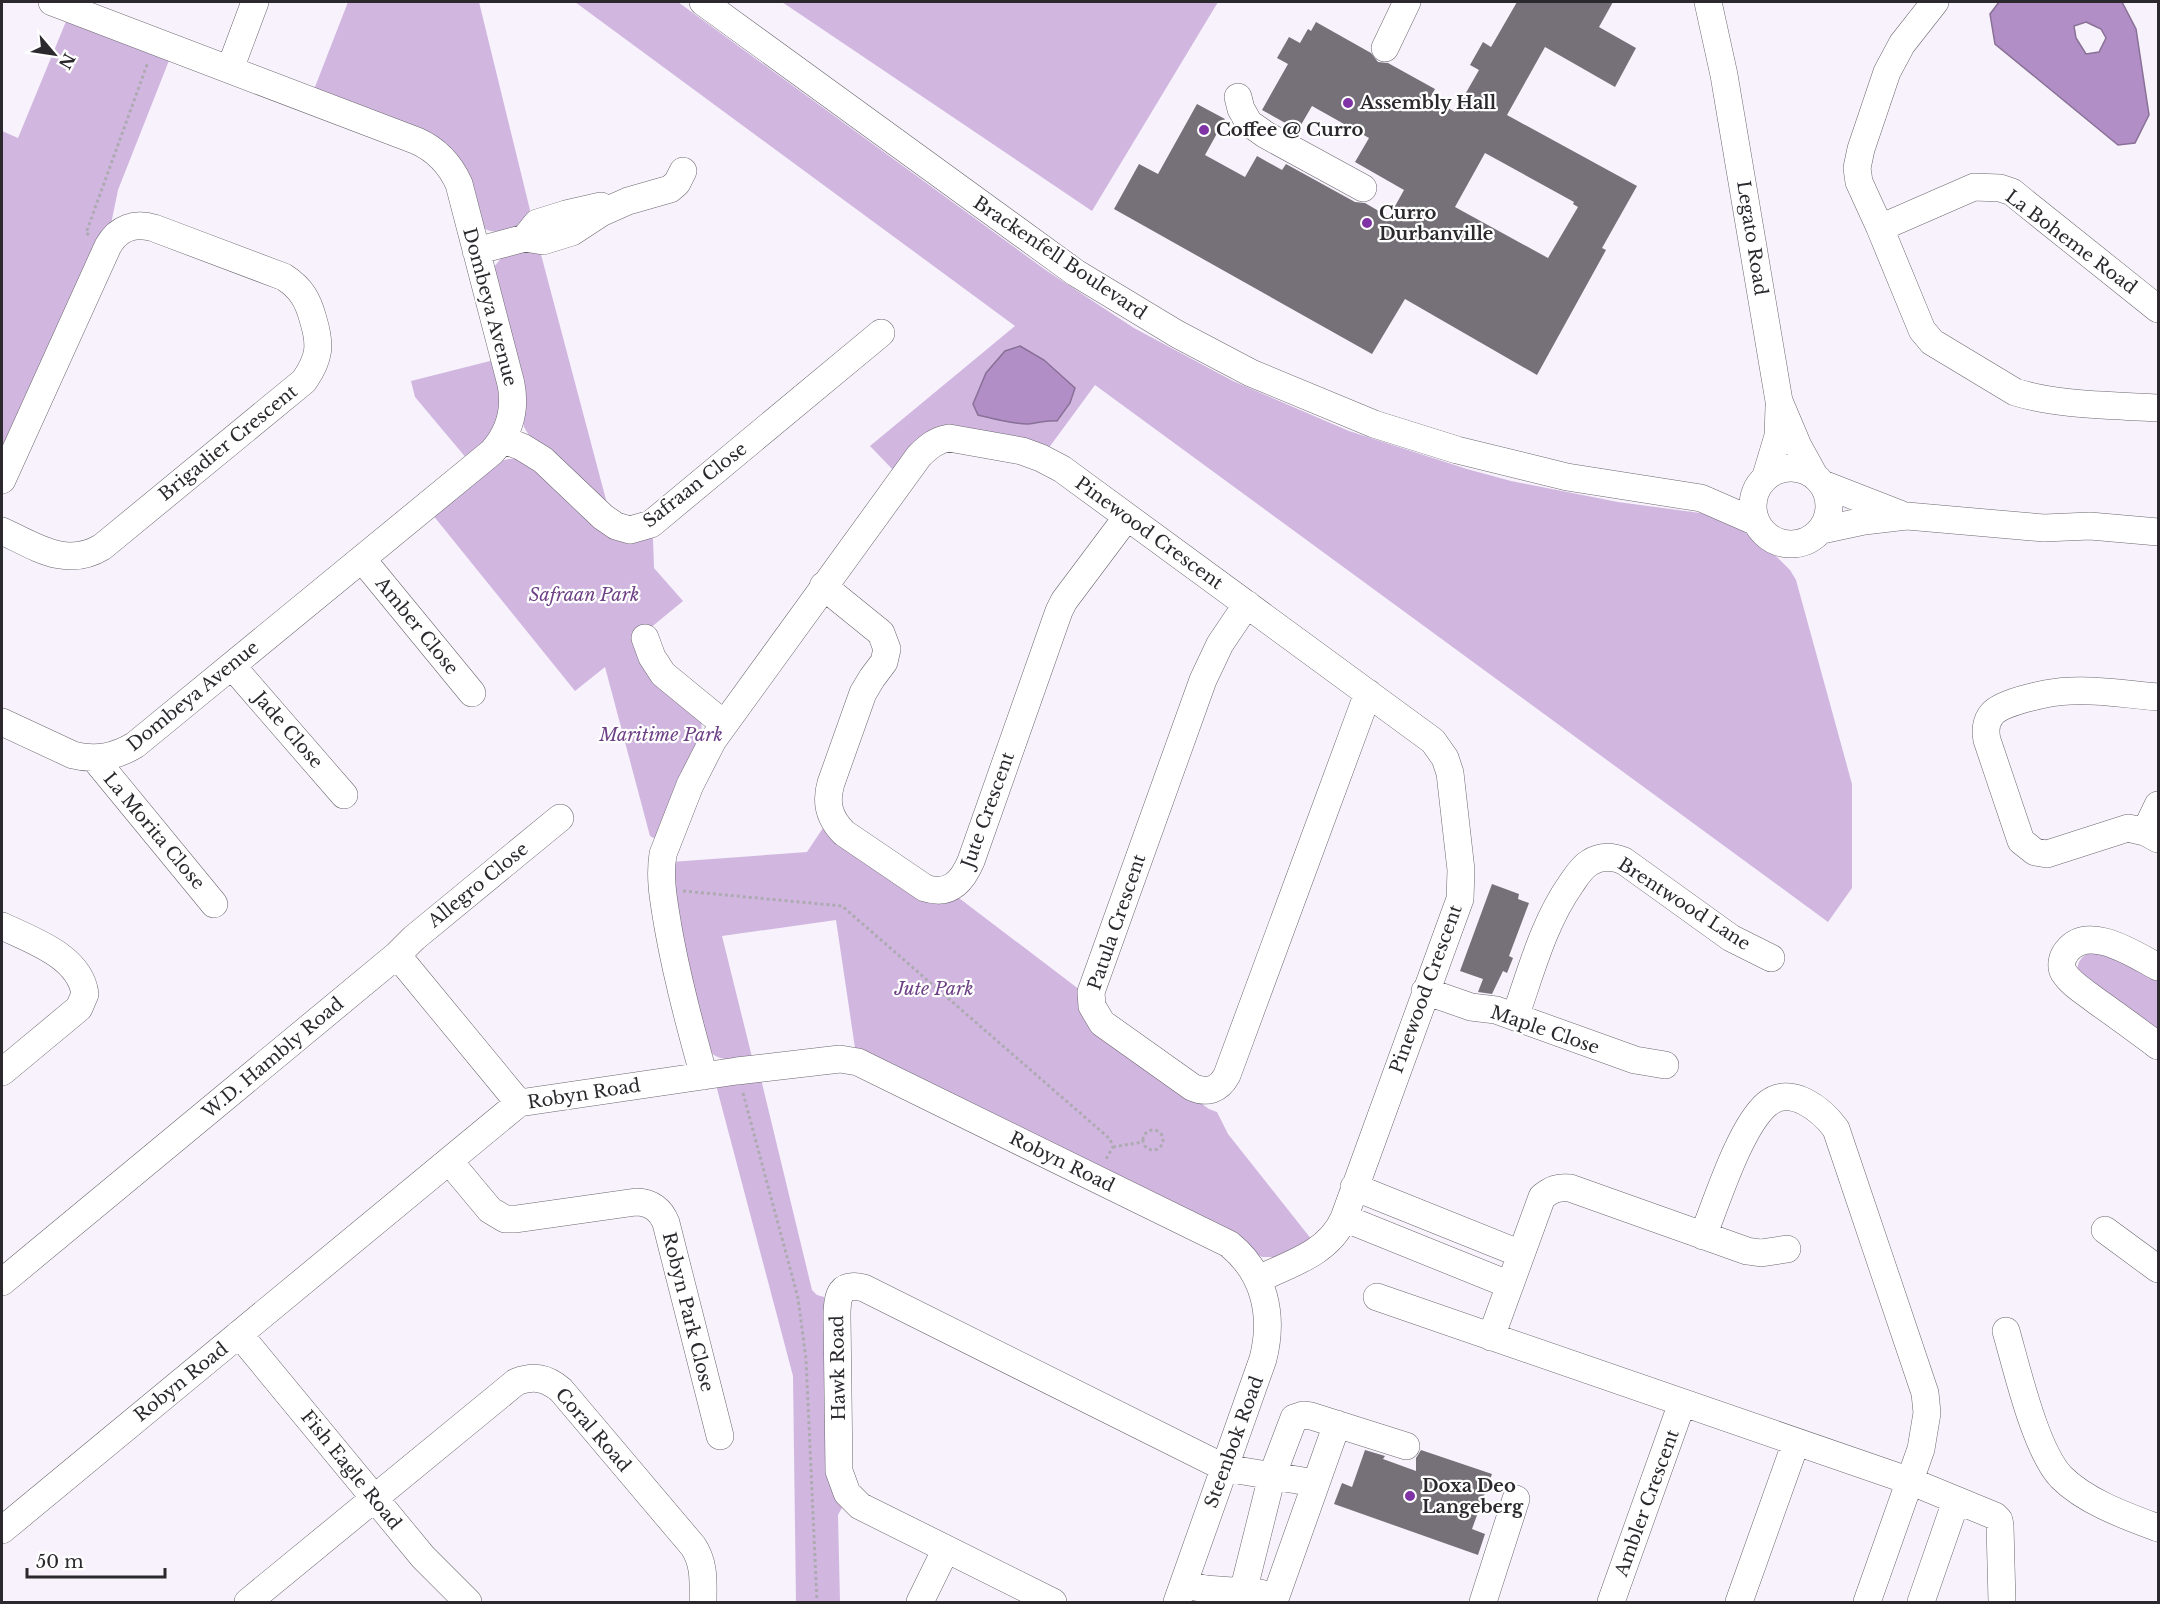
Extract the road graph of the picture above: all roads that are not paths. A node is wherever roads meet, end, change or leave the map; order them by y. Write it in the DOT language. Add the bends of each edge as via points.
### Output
graph roads {
  1 [pos="255,2"];
  2 [pos="703,2"];
  3 [pos="1407,2"];
  4 [pos="1708,2"];
  5 [pos="1722,2"];
  6 [pos="1935,2"];
  7 [pos="68,4"];
  8 [pos="1385,48"];
  9 [pos="230,69"];
  10 [pos="1724,75"];
  11 [pos="1238,97"];
  12 [pos="683,171"];
  13 [pos="1363,188"];
  14 [pos="1880,228"];
  15 [pos="476,251"];
  16 [pos="2158,309"];
  17 [pos="881,333"];
  18 [pos="1779,401"];
  19 [pos="2158,408"];
  20 [pos="502,439"];
  21 [pos="1764,479"];
  22 [pos="2,480"];
  23 [pos="1819,480"];
  24 [pos="1701,498"];
  25 [pos="1907,516"];
  26 [pos="1127,517"];
  27 [pos="1756,522"];
  28 [pos="2044,528"];
  29 [pos="1822,530"];
  30 [pos="2,531"];
  31 [pos="2158,532"];
  32 [pos="2158,548"];
  33 [pos="362,559"];
  34 [pos="824,586"];
  35 [pos="1247,604"];
  36 [pos="645,638"];
  37 [pos="232,666"];
  38 [pos="472,693"];
  39 [pos="1368,693"];
  40 [pos="2158,698"];
  41 [pos="2,722"];
  42 [pos="724,724"];
  43 [pos="94,758"];
  44 [pos="344,795"];
  45 [pos="2158,805"];
  46 [pos="560,818"];
  47 [pos="2152,835"];
  48 [pos="214,903"];
  49 [pos="2,926"];
  50 [pos="398,955"];
  51 [pos="1771,958"];
  52 [pos="2158,967"];
  53 [pos="1425,991"];
  54 [pos="1515,1017"];
  55 [pos="2158,1046"];
  56 [pos="1665,1065"];
  57 [pos="2,1072"];
  58 [pos="704,1076"];
  59 [pos="519,1103"];
  60 [pos="449,1161"];
  61 [pos="1354,1187"];
  62 [pos="1344,1218"];
  63 [pos="2105,1230"];
  64 [pos="1704,1236"];
  65 [pos="1787,1249"];
  66 [pos="1521,1254"];
  67 [pos="2158,1269"];
  68 [pos="1258,1279"];
  69 [pos="2,1282"];
  70 [pos="1510,1285"];
  71 [pos="1377,1297"];
  72 [pos="2006,1331"];
  73 [pos="239,1334"];
  74 [pos="1491,1336"];
  75 [pos="1682,1403"];
  76 [pos="1337,1424"];
  77 [pos="720,1436"];
  78 [pos="1796,1442"];
  79 [pos="1406,1446"];
  80 [pos="1225,1468"];
  81 [pos="1272,1476"];
  82 [pos="1910,1481"];
  83 [pos="1315,1483"];
  84 [pos="374,1498"];
  85 [pos="1516,1499"];
  86 [pos="1956,1501"];
  87 [pos="2158,1528"];
  88 [pos="2,1530"];
  89 [pos="946,1549"];
  90 [pos="1243,1592"];
  91 [pos="1180,1593"];
  92 [pos="1284,1599"];
  93 [pos="248,1602"];
  94 [pos="468,1602"];
  95 [pos="703,1602"];
  96 [pos="920,1602"];
  97 [pos="1053,1602"];
  98 [pos="1483,1602"];
  99 [pos="1611,1602"];
  100 [pos="1739,1602"];
  101 [pos="1867,1602"];
  102 [pos="1922,1602"];
  103 [pos="2002,1602"];
  1 -- 9 [label="street"];
  2 -- 24 [label="street, Brackenfell Boulevard" via="1076,273 1251,373 1374,424 1457,450 1567,477"];
  3 -- 8 [label="street"];
  4 -- 10 [label="street, Legato Road"];
  5 -- 10 [label="street, Legato Road"];
  6 -- 14 [label="street" via="1902,44 1887,72 1857,161 1859,182"];
  7 -- 9 [label="street, Dombeya Avenue"];
  9 -- 15 [label="street, Dombeya Avenue" via="435,151 455,174"];
  10 -- 18 [label="street, Legato Road"];
  11 -- 13 [label="street" via="1249,123"];
  12 -- 15 [label="street" via="670,189 537,223 525,238"];
  14 -- 16 [label="street, La Boheme Road" via="1974,187 2000,188 2012,192"];
  14 -- 19 [label="street" via="1922,330 1932,342 2002,386 2028,396"];
  15 -- 20 [label="street, Dombeya Avenue" via="513,396 511,421"];
  17 -- 20 [label="street, Safraan Close" via="644,527 624,529 609,523 543,460"];
  18 -- 21 [label="street, Legato Road" via="1778,436"];
  18 -- 23 [label="street, Legato Road" via="1798,446"];
  20 -- 33 [label="street, Dombeya Avenue" via="492,452"];
  21 -- 23 [label="street" via="1778,470 1791,468 1803,469"];
  21 -- 24 [label="street, Brackenfell Boulevard"];
  21 -- 27 [label="street" via="1754,497"];
  22 -- 30 [label="street, Brigadier Crescent" via="108,246 126,228 147,226 284,277 301,291 319,338 314,365 304,381 94,552 59,556"];
  23 -- 25 [label="street"];
  23 -- 29 [label="street" via="1829,496 1830,509"];
  24 -- 27 [label="street, Brackenfell Boulevard"];
  25 -- 28 [label="street"];
  25 -- 29 [label="street"];
  26 -- 34 [label="street, Pinewood Crescent" via="1041,458 959,439 940,439 919,456"];
  26 -- 34 [label="street, Jute Crescent" via="1059,611 971,861 963,879 948,890 925,888 844,833 833,821 828,798 831,783 863,693 884,662 887,649 881,633"];
  26 -- 35 [label="street, Pinewood Crescent"];
  27 -- 29 [label="street" via="1773,540 1785,544 1809,540"];
  28 -- 31 [label="street" via="2090,526"];
  28 -- 32 [label="street"];
  33 -- 37 [label="street, Dombeya Avenue"];
  33 -- 38 [label="street, Amber Close"];
  34 -- 42 [label="street, Pinewood Crescent"];
  35 -- 39 [label="street, Pinewood Crescent"];
  35 -- 39 [label="street, Patula Crescent" via="1220,644 1203,681 1091,992 1092,1006 1102,1023 1192,1087 1214,1089 1227,1075"];
  36 -- 42 [label="street" via="663,674"];
  37 -- 43 [label="street, Dombeya Avenue" via="135,745 110,757"];
  37 -- 44 [label="street, Jade Close"];
  39 -- 53 [label="street, Pinewood Crescent" via="1433,741 1445,758 1449,773 1462,890"];
  40 -- 47 [label="street" via="2056,692 1998,709 1990,716 1986,731 2021,841 2027,847 2047,854 2128,828"];
  41 -- 43 [label="street, Dombeya Avenue" via="73,755"];
  42 -- 58 [label="street, Pinewood Crescent" via="703,758 663,854 661,868 676,972"];
  43 -- 48 [label="street, La Morita Close"];
  45 -- 47 [label="street"];
  46 -- 50 [label="street, Allegro Close"];
  49 -- 57 [label="street" via="62,957 81,980 85,994 79,1008"];
  50 -- 59 [label="street"];
  50 -- 69 [label="street, W.D. Hambly Road"];
  51 -- 54 [label="street, Brentwood Lane" via="1731,938 1624,861 1603,858 1586,864 1558,902"];
  52 -- 55 [label="street" via="2097,940 2071,948 2062,967 2075,985"];
  53 -- 54 [label="street, Maple Close"];
  53 -- 61 [label="street, Pinewood Crescent"];
  54 -- 56 [label="street, Maple Close" via="1635,1060"];
  58 -- 59 [label="street, Robyn Road"];
  58 -- 68 [label="street, Robyn Road" via="840,1059 858,1062 1229,1244 1248,1262"];
  59 -- 60 [label="street, Robyn Road"];
  60 -- 73 [label="street, Robyn Road"];
  60 -- 77 [label="street, Robyn Park Close" via="490,1210 505,1219 636,1202 658,1210 666,1223"];
  61 -- 62 [label="street, Pinewood Crescent"];
  61 -- 66 [label="street"];
  62 -- 68 [label="street, Pinewood Crescent" via="1334,1236 1321,1248"];
  62 -- 70 [label="street"];
  63 -- 67 [label="street"];
  64 -- 65 [label="street" via="1747,1251"];
  64 -- 66 [label="street" via="1560,1187 1542,1197"];
  64 -- 82 [label="street" via="1745,1132 1768,1103 1793,1097 1827,1117 1836,1129 1925,1393 1925,1432"];
  66 -- 70 [label="street"];
  68 -- 80 [label="street, Steenbok Road" via="1268,1316 1267,1344"];
  70 -- 74 [label="street"];
  71 -- 74 [label="street"];
  72 -- 87 [label="street" via="2039,1438 2060,1476 2103,1505"];
  73 -- 84 [label="street, Fish Eagle Road"];
  73 -- 88 [label="street, Robyn Road"];
  74 -- 75 [label="street"];
  75 -- 78 [label="street"];
  75 -- 99 [label="street, Ambler Crescent"];
  76 -- 79 [label="street"];
  76 -- 81 [label="street" via="1303,1415 1294,1418"];
  76 -- 83 [label="street"];
  78 -- 82 [label="street"];
  78 -- 100 [label="street"];
  80 -- 81 [label="street"];
  80 -- 89 [label="street, Hawk Road" via="864,1288 849,1286 843,1289 837,1306 842,1484 860,1506"];
  80 -- 91 [label="street, Steenbok Road"];
  81 -- 83 [label="street"];
  81 -- 90 [label="street"];
  82 -- 86 [label="street"];
  82 -- 101 [label="street"];
  83 -- 92 [label="street"];
  84 -- 93 [label="street, Coral Road"];
  84 -- 94 [label="street, Fish Eagle Road" via="423,1557"];
  84 -- 95 [label="street, Coral Road" via="516,1382 545,1379 561,1390 693,1546 702,1568"];
  85 -- 98 [label="street"];
  86 -- 102 [label="street"];
  86 -- 103 [label="street" via="1999,1520"];
  89 -- 96 [label="street"];
  89 -- 97 [label="street, Hawk Road"];
  90 -- 91 [label="street" via="1205,1589"];
  90 -- 92 [label="street"];
}
